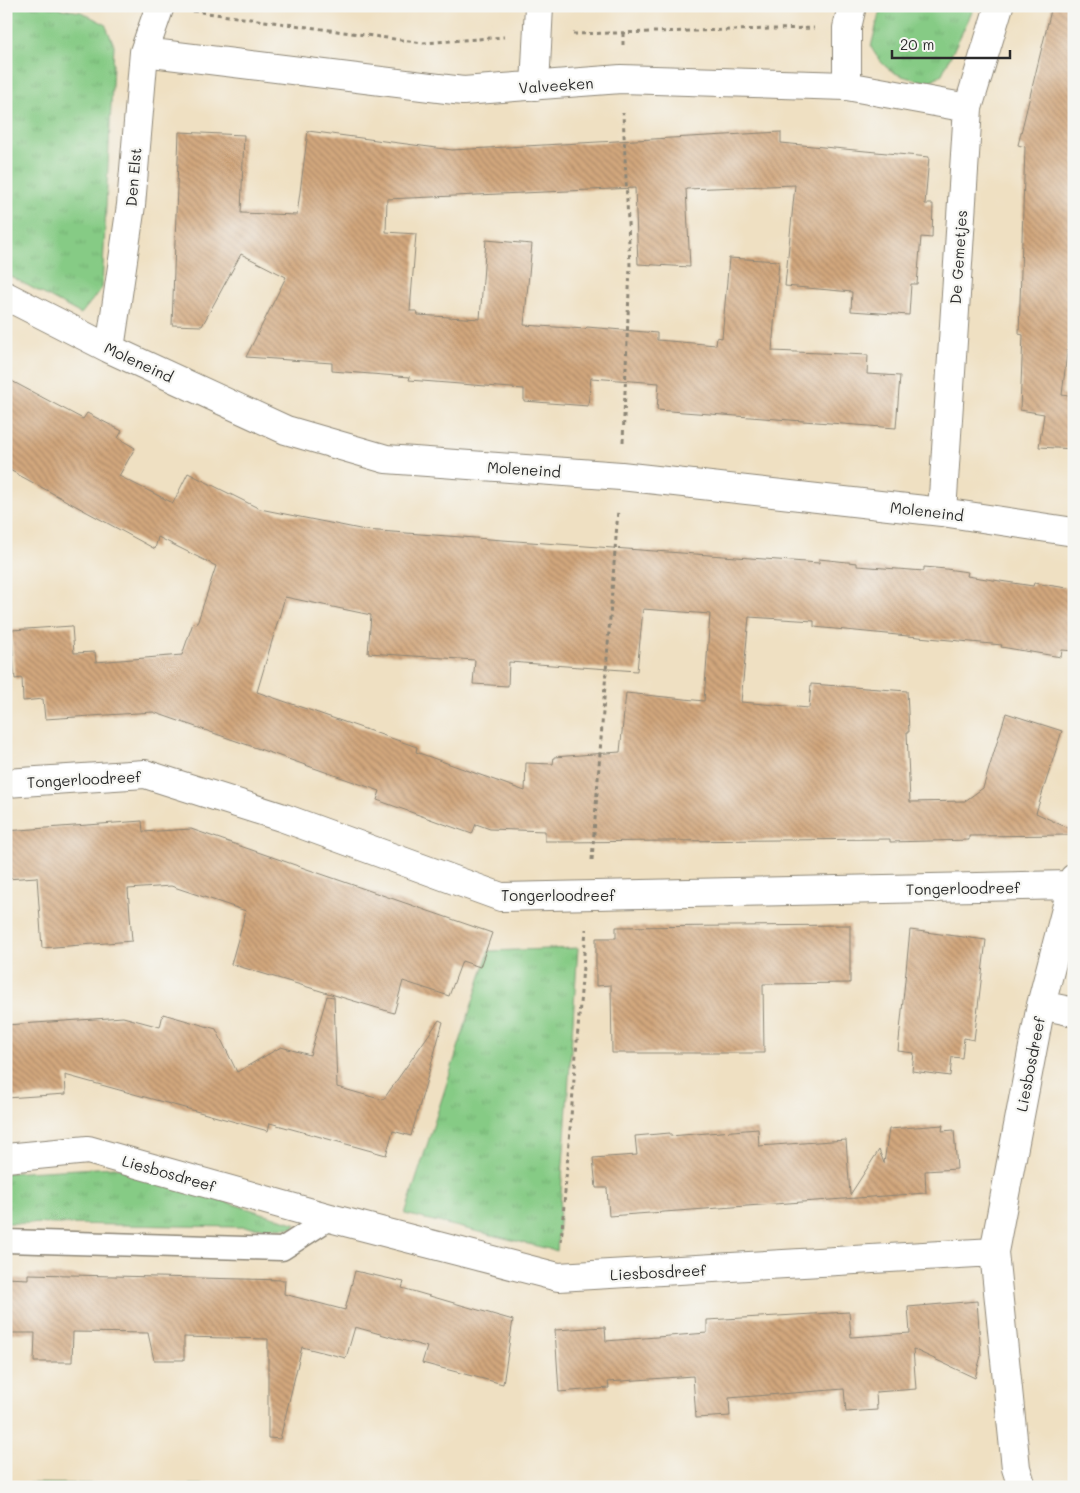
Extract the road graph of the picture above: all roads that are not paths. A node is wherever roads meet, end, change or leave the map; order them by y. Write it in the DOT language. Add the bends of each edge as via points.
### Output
graph roads {
  1 [pos="155,6"];
  2 [pos="539,6"];
  3 [pos="999,6"];
  4 [pos="160,7"];
  5 [pos="849,17"];
  6 [pos="144,52"];
  7 [pos="535,86"];
  8 [pos="847,86"];
  9 [pos="968,108"];
  10 [pos="6,296"];
  11 [pos="110,349"];
  12 [pos="942,512"];
  13 [pos="1074,532"];
  14 [pos="6,783"];
  15 [pos="1072,881"];
  16 [pos="1041,1006"];
  17 [pos="1074,1012"];
  18 [pos="6,1158"];
  19 [pos="330,1218"];
  20 [pos="6,1241"];
  21 [pos="994,1252"];
  22 [pos="1022,1487"];
  1 -- 4 [label="street"];
  2 -- 7 [label="street"];
  3 -- 9 [label="street, De Gemetjes"];
  4 -- 6 [label="street, Den Elst"];
  5 -- 8 [label="street"];
  6 -- 7 [label="street, Valveeken" via="463,91"];
  6 -- 11 [label="street, Den Elst" via="131,206"];
  7 -- 8 [label="street, Valveeken" via="621,79"];
  8 -- 9 [label="street, Valveeken"];
  9 -- 12 [label="street, De Gemetjes"];
  10 -- 11 [label="street, Moleneind"];
  11 -- 12 [label="street, Moleneind" via="286,430 386,459 621,476"];
  12 -- 13 [label="street, Moleneind"];
  14 -- 15 [label="street, Tongerloodreef" via="145,774 284,818 501,898"];
  15 -- 16 [label="street, Liesbosdreef"];
  16 -- 17 [label="street"];
  16 -- 21 [label="street, Liesbosdreef"];
  18 -- 19 [label="street, Liesbosdreef" via="88,1150"];
  19 -- 20 [label="lane" via="282,1249"];
  19 -- 21 [label="street, Liesbosdreef" via="558,1277"];
  21 -- 22 [label="street, Liesbosdreef" via="1016,1468"];
}
